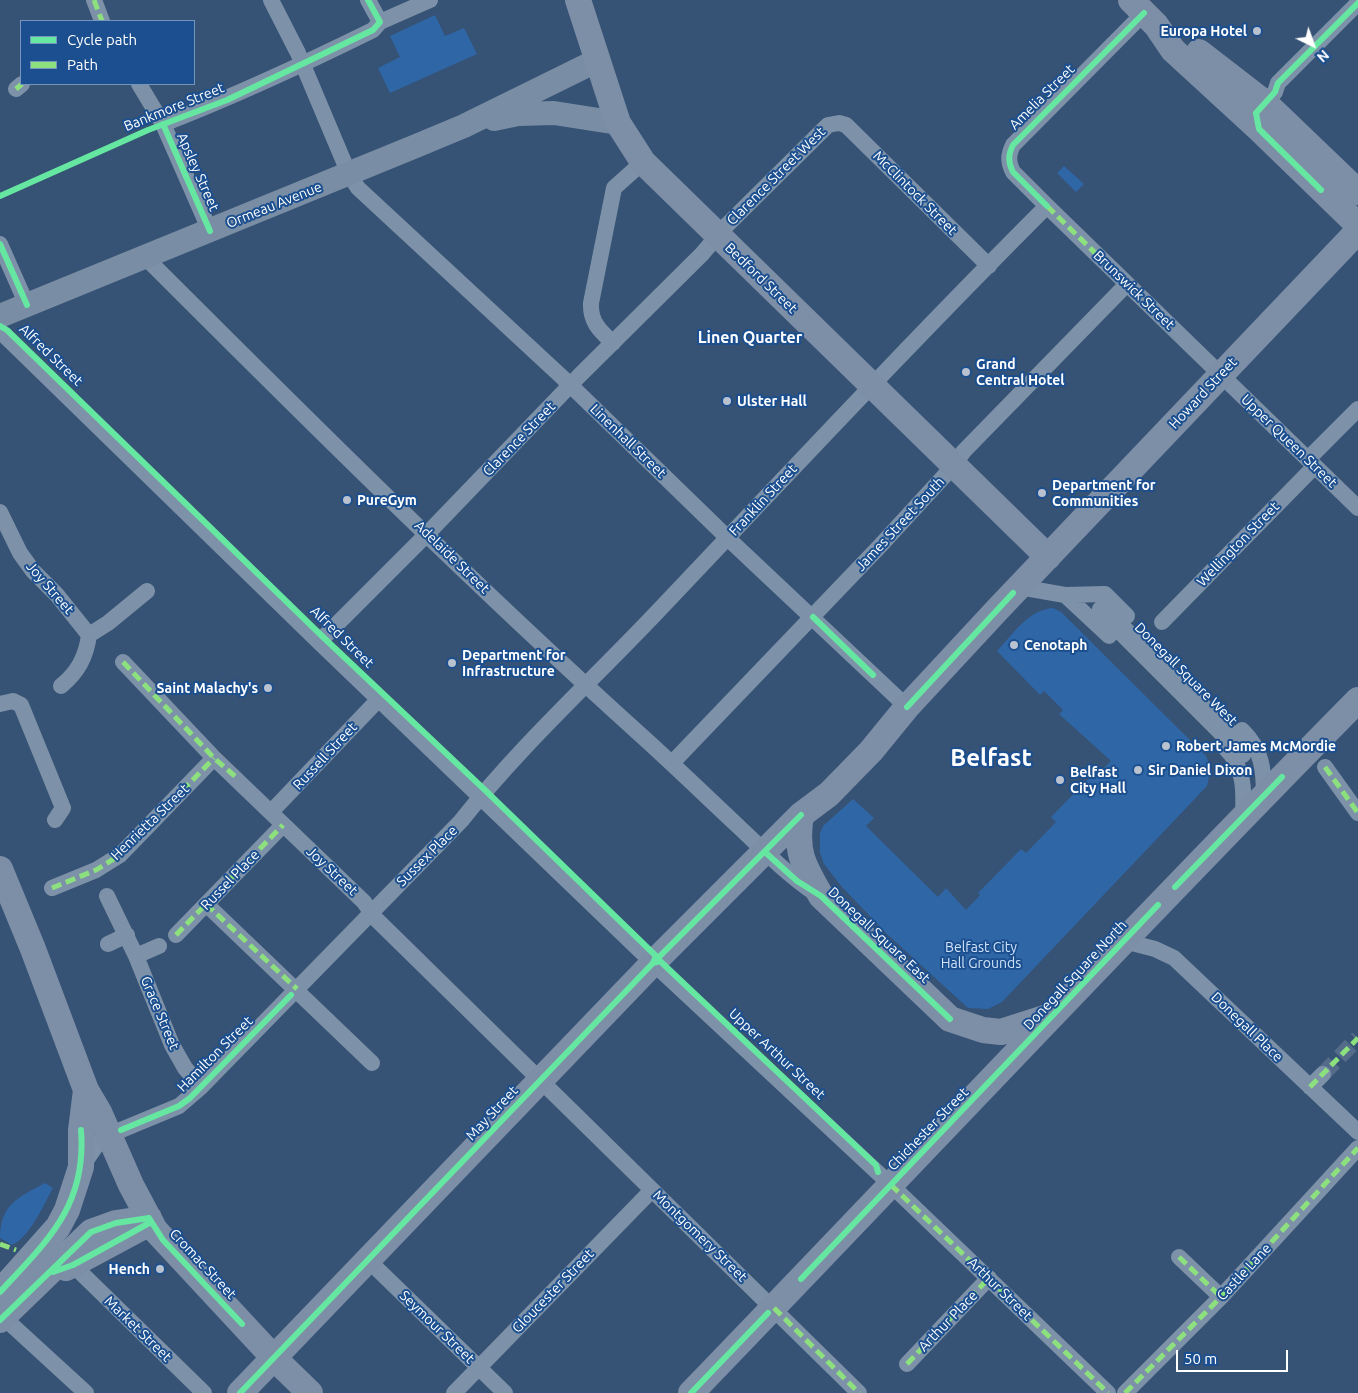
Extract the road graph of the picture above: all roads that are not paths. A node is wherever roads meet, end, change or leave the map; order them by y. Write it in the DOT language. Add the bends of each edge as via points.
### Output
graph roads {
  1 [pos="94,0"];
  2 [pos="271,0"];
  3 [pos="368,0"];
  4 [pos="430,0"];
  5 [pos="578,0"];
  6 [pos="1358,3"];
  7 [pos="1144,13"];
  8 [pos="101,20"];
  9 [pos="380,22"];
  10 [pos="598,60"];
  11 [pos="302,65"];
  12 [pos="140,85"];
  13 [pos="1265,104"];
  14 [pos="618,123"];
  15 [pos="839,123"];
  16 [pos="164,124"];
  17 [pos="464,126"];
  18 [pos="643,162"];
  19 [pos="350,174"];
  20 [pos="1358,192"];
  21 [pos="1047,206"];
  22 [pos="1358,225"];
  23 [pos="210,231"];
  24 [pos="1358,231"];
  25 [pos="718,236"];
  26 [pos="0,244"];
  27 [pos="144,256"];
  28 [pos="989,266"];
  29 [pos="1127,284"];
  30 [pos="27,305"];
  31 [pos="0,316"];
  32 [pos="0,331"];
  33 [pos="613,343"];
  34 [pos="1220,375"];
  35 [pos="571,385"];
  36 [pos="873,386"];
  37 [pos="1358,409"];
  38 [pos="953,462"];
  39 [pos="1311,462"];
  40 [pos="1358,508"];
  41 [pos="0,512"];
  42 [pos="427,534"];
  43 [pos="728,538"];
  44 [pos="1048,557"];
  45 [pos="1019,587"];
  46 [pos="147,591"];
  47 [pos="1066,594"];
  48 [pos="1100,609"];
  49 [pos="813,617"];
  50 [pos="1162,622"];
  51 [pos="89,635"];
  52 [pos="319,642"];
  53 [pos="123,662"];
  54 [pos="61,686"];
  55 [pos="587,686"];
  56 [pos="378,699"];
  57 [pos="1358,700"];
  58 [pos="0,704"];
  59 [pos="907,707"];
  60 [pos="214,758"];
  61 [pos="672,764"];
  62 [pos="1325,767"];
  63 [pos="481,796"];
  64 [pos="1264,796"];
  65 [pos="271,812"];
  66 [pos="1358,813"];
  67 [pos="802,815"];
  68 [pos="1243,817"];
  69 [pos="55,820"];
  70 [pos="283,825"];
  71 [pos="765,852"];
  72 [pos="0,869"];
  73 [pos="96,870"];
  74 [pos="52,888"];
  75 [pos="821,896"];
  76 [pos="206,904"];
  77 [pos="370,913"];
  78 [pos="126,935"];
  79 [pos="176,935"];
  80 [pos="1124,941"];
  81 [pos="108,944"];
  82 [pos="158,946"];
  83 [pos="136,956"];
  84 [pos="653,963"];
  85 [pos="296,989"];
  86 [pos="1054,1015"];
  87 [pos="372,1062"];
  88 [pos="1010,1062"];
  89 [pos="1323,1074"];
  90 [pos="540,1081"];
  91 [pos="201,1087"];
  92 [pos="1310,1087"];
  93 [pos="86,1090"];
  94 [pos="1358,1132"];
  95 [pos="109,1135"];
  96 [pos="1358,1148"];
  97 [pos="81,1167"];
  98 [pos="891,1185"];
  99 [pos="652,1190"];
  100 [pos="150,1220"];
  101 [pos="1179,1257"];
  102 [pos="369,1261"];
  103 [pos="73,1265"];
  104 [pos="49,1274"];
  105 [pos="989,1278"];
  106 [pos="1221,1297"];
  107 [pos="774,1308"];
  108 [pos="1,1310"];
  109 [pos="274,1358"];
  110 [pos="907,1364"];
  111 [pos="479,1368"];
  112 [pos="86,1393"];
  113 [pos="204,1393"];
  114 [pos="240,1393"];
  115 [pos="310,1393"];
  116 [pos="454,1393"];
  117 [pos="505,1393"];
  118 [pos="691,1393"];
  119 [pos="859,1393"];
  120 [pos="1108,1393"];
  121 [pos="1125,1393"];
  1 -- 8 [label="street"];
  2 -- 11 [label="street, Linenhall Street"];
  3 -- 9 [label="street"];
  4 -- 9 [label="street, Bankmore Street"];
  5 -- 10 [label="main road, Bedford Street"];
  6 -- 13 [label="street" via="1278,83"];
  7 -- 13 [label="main road" via="1182,38"];
  7 -- 21 [label="street, Amelia Street" via="1013,145 1009,159 1013,172"];
  7 -- 22 [label="main road" via="1173,50"];
  9 -- 11 [label="street, Bankmore Street" via="373,30"];
  10 -- 14 [label="main road, Bedford Street"];
  10 -- 17 [label="street, Ormeau Avenue"];
  11 -- 16 [label="street, Bankmore Street" via="227,100"];
  11 -- 19 [label="street, Linenhall Street"];
  12 -- 16 [label="street, Apsley Street"];
  13 -- 20 [label="main road"];
  14 -- 17 [label="street, Ormeau Avenue" via="554,112 518,114"];
  14 -- 18 [label="main road, Bedford Street"];
  15 -- 25 [label="street, Clarence Street West" via="828,125"];
  15 -- 28 [label="street, McClintock Street" via="846,125"];
  16 -- 23 [label="street, Apsley Street"];
  17 -- 19 [label="street, Ormeau Avenue"];
  18 -- 25 [label="main road, Bedford Street"];
  18 -- 33 [label="street" via="614,188 591,303 590,314 594,324"];
  19 -- 23 [label="street, Ormeau Avenue"];
  19 -- 35 [label="street, Linenhall Street" via="358,188 416,244"];
  21 -- 28 [label="street, Franklin Street"];
  21 -- 29 [label="street, Brunswick Street"];
  23 -- 27 [label="street, Ormeau Avenue"];
  24 -- 34 [label="main road, Howard Street"];
  25 -- 33 [label="street, Clarence Street"];
  25 -- 36 [label="main road, Bedford Street"];
  26 -- 30 [label="street"];
  27 -- 30 [label="street, Ormeau Avenue"];
  27 -- 42 [label="street, Adelaide Street"];
  28 -- 36 [label="street, Franklin Street"];
  29 -- 34 [label="street, Brunswick Street"];
  29 -- 38 [label="street, James Street South"];
  30 -- 31 [label="street, Ormeau Avenue"];
  32 -- 52 [label="street, Alfred Street"];
  33 -- 35 [label="street, Clarence Street"];
  34 -- 39 [label="street, Upper Queen Street"];
  34 -- 44 [label="main road, Howard Street"];
  35 -- 42 [label="street, Clarence Street"];
  35 -- 43 [label="street, Linenhall Street"];
  36 -- 38 [label="main road, Bedford Street"];
  36 -- 43 [label="street, Franklin Street"];
  37 -- 39 [label="street, Wellington Street"];
  38 -- 44 [label="main road, Bedford Street"];
  38 -- 49 [label="street, James Street South" via="947,473"];
  39 -- 40 [label="street, Upper Queen Street"];
  39 -- 50 [label="street, Wellington Street"];
  41 -- 51 [label="street, Joy Street" via="20,553"];
  42 -- 52 [label="street, Clarence Street"];
  42 -- 55 [label="street, Adelaide Street"];
  43 -- 49 [label="street, Linenhall Street"];
  43 -- 55 [label="street, Franklin Street"];
  44 -- 45 [label="main road, Howard Street"];
  45 -- 47 [label="street, Donegall Square West"];
  45 -- 59 [label="main road, Howard Street"];
  46 -- 51 [label="street"];
  47 -- 64 [label="street, Donegall Square West" via="1105,594 1253,741 1263,772"];
  47 -- 68 [label="street, Donegall Square West" via="1233,755 1242,781"];
  48 -- 48 [label="street" via="1102,614 1243,755 1244,746 1107,611"];
  49 -- 59 [label="street, Linenhall Street"];
  49 -- 61 [label="street, James Street South"];
  51 -- 54 [label="street" via="81,665"];
  52 -- 56 [label="street, Alfred Street"];
  53 -- 60 [label="street, Joy Street"];
  55 -- 61 [label="street, Adelaide Street"];
  55 -- 63 [label="street, Franklin Street"];
  56 -- 63 [label="street, Alfred Street"];
  56 -- 65 [label="street, Russell Street"];
  57 -- 64 [label="main road, Donegall Square North"];
  58 -- 69 [label="street" via="13,701 21,705 63,808"];
  59 -- 67 [label="main road, May Street" via="871,752 829,794"];
  60 -- 65 [label="street, Joy Street"];
  60 -- 73 [label="street, Henrietta Street" via="120,855"];
  61 -- 71 [label="street, Adelaide Street"];
  62 -- 66 [label="street"];
  63 -- 77 [label="street, Sussex Place" via="461,821"];
  63 -- 84 [label="street, Alfred Street"];
  64 -- 68 [label="main road, Donegall Square North"];
  65 -- 70 [label="street, Joy Street"];
  67 -- 71 [label="main road, May Street"];
  67 -- 75 [label="main road, Donegall Square East" via="798,850"];
  68 -- 80 [label="main road, Donegall Square North"];
  70 -- 76 [label="street, Russel Place"];
  70 -- 77 [label="street, Joy Street" via="364,902"];
  71 -- 75 [label="street, Donegall Square East" via="797,881"];
  71 -- 84 [label="main road, May Street"];
  72 -- 93 [label="main road, Cromac Street"];
  73 -- 74 [label="street, Henrietta Street"];
  73 -- 78 [label="street, Grace Street"];
  75 -- 86 [label="main road, Donegall Square East" via="950,1019 983,1030 1001,1032"];
  76 -- 79 [label="street, Russel Place"];
  76 -- 85 [label="street"];
  77 -- 85 [label="street, Hamilton Street"];
  77 -- 90 [label="street, Joy Street"];
  78 -- 81 [label="street"];
  78 -- 83 [label="street, Grace Street"];
  80 -- 86 [label="main road, Donegall Square North"];
  80 -- 92 [label="street, Donegall Place" via="1174,958"];
  82 -- 83 [label="street"];
  83 -- 91 [label="street, Grace Street" via="172,1045"];
  84 -- 90 [label="main road, May Street"];
  84 -- 98 [label="street, Upper Arthur Street"];
  85 -- 87 [label="street"];
  85 -- 91 [label="street, Hamilton Street"];
  86 -- 88 [label="main road, Donegall Square North"];
  88 -- 98 [label="main road, Chichester Street"];
  89 -- 92 [label="street"];
  90 -- 99 [label="street, Montgomery Street"];
  90 -- 102 [label="main road, May Street"];
  91 -- 95 [label="street, Hamilton Street" via="179,1106"];
  92 -- 94 [label="street, Donegall Place"];
  93 -- 95 [label="main road, Cromac Street"];
  93 -- 97 [label="main road"];
  95 -- 97 [label="street" via="100,1140"];
  95 -- 100 [label="main road, Cromac Street"];
  96 -- 106 [label="street, Castle Lane"];
  97 -- 108 [label="main road" via="76,1188 58,1227"];
  98 -- 105 [label="street, Arthur Street"];
  98 -- 107 [label="main road, Chichester Street"];
  99 -- 107 [label="street, Montgomery Street"];
  99 -- 111 [label="street, Gloucester Street"];
  100 -- 103 [label="main road"];
  100 -- 104 [label="main road" via="116,1223 91,1232"];
  100 -- 109 [label="main road, Cromac Street" via="163,1240"];
  101 -- 106 [label="street"];
  102 -- 109 [label="main road, May Street"];
  102 -- 111 [label="street, Seymour Street"];
  103 -- 104 [label="main road"];
  103 -- 113 [label="street, Market Street"];
  104 -- 108 [label="main road"];
  105 -- 110 [label="street, Arthur Place"];
  105 -- 120 [label="street, Arthur Street"];
  106 -- 121 [label="street, Castle Lane"];
  107 -- 118 [label="main road, Chichester Street"];
  107 -- 119 [label="street, Montgomery Street"];
  108 -- 112 [label="street"];
  109 -- 114 [label="main road, May Street"];
  109 -- 115 [label="main road, Cromac Street"];
  111 -- 116 [label="street, Gloucester Street"];
  111 -- 117 [label="street, Seymour Street"];
}
